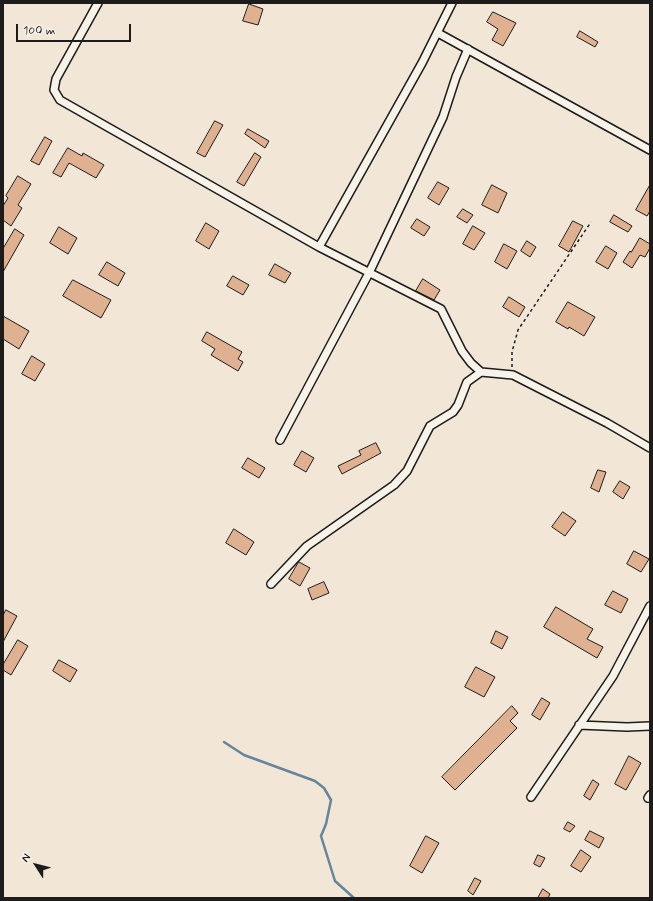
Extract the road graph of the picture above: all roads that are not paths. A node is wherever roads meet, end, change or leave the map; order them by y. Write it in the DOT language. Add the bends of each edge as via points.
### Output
graph roads {
  1 [pos="98,3"];
  2 [pos="452,3"];
  3 [pos="438,33"];
  4 [pos="468,49"];
  5 [pos="650,150"];
  6 [pos="319,247"];
  7 [pos="369,273"];
  8 [pos="481,372"];
  9 [pos="280,440"];
  10 [pos="650,448"];
  11 [pos="271,584"];
  12 [pos="650,606"];
  13 [pos="580,725"];
  14 [pos="650,726"];
  15 [pos="531,796"];
  1 -- 6 [label="street" via="56,79 54,90 60,100"];
  2 -- 3 [label="street"];
  3 -- 4 [label="street"];
  3 -- 6 [label="street"];
  4 -- 5 [label="street"];
  4 -- 7 [label="street" via="443,117"];
  6 -- 7 [label="street"];
  7 -- 8 [label="street" via="441,309 462,352"];
  7 -- 9 [label="street"];
  8 -- 10 [label="street" via="513,375"];
  8 -- 11 [label="street" via="467,382 453,412 430,426 402,478 307,546"];
  12 -- 13 [label="street" via="612,676"];
  13 -- 14 [label="street"];
  13 -- 15 [label="street"];
}
